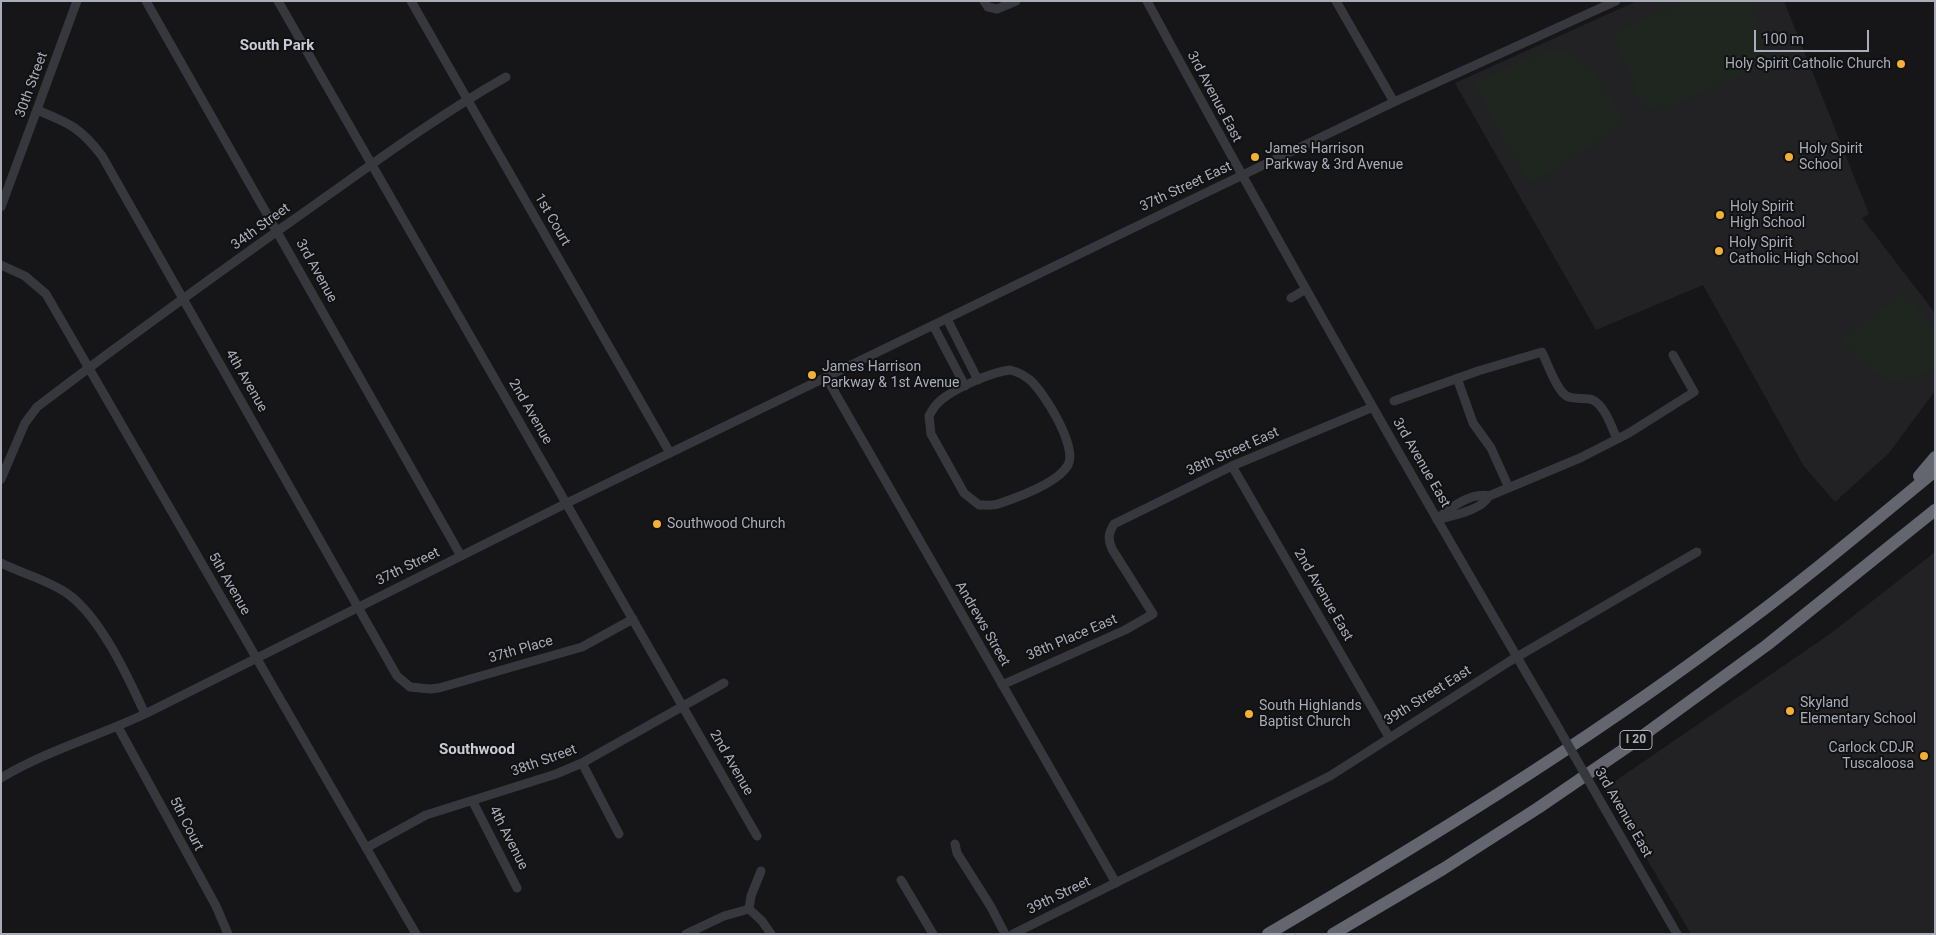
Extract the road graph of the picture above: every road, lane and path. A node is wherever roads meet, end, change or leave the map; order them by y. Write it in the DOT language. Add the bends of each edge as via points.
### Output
graph roads {
  1 [pos="77,1"];
  2 [pos="146,1"];
  3 [pos="278,1"];
  4 [pos="411,1"];
  5 [pos="1016,1"];
  6 [pos="1147,1"];
  7 [pos="1336,1"];
  8 [pos="1616,1"];
  9 [pos="986,4"];
  10 [pos="506,77"];
  11 [pos="467,99"];
  12 [pos="1394,102"];
  13 [pos="37,110"];
  14 [pos="371,164"];
  15 [pos="1242,176"];
  16 [pos="1,207"];
  17 [pos="278,231"];
  18 [pos="1,264"];
  19 [pos="1306,289"];
  20 [pos="1291,298"];
  21 [pos="184,299"];
  22 [pos="947,319"];
  23 [pos="933,325"];
  24 [pos="1673,355"];
  25 [pos="88,368"];
  26 [pos="826,378"];
  27 [pos="1457,378"];
  28 [pos="978,380"];
  29 [pos="965,386"];
  30 [pos="1394,402"];
  31 [pos="1373,407"];
  32 [pos="1617,439"];
  33 [pos="670,453"];
  34 [pos="1935,457"];
  35 [pos="1232,466"];
  36 [pos="1935,471"];
  37 [pos="1,479"];
  38 [pos="1509,488"];
  39 [pos="567,503"];
  40 [pos="1890,508"];
  41 [pos="1935,511"];
  42 [pos="1437,520"];
  43 [pos="1697,552"];
  44 [pos="462,556"];
  45 [pos="1,564"];
  46 [pos="358,607"];
  47 [pos="1153,614"];
  48 [pos="633,619"];
  49 [pos="1517,657"];
  50 [pos="256,658"];
  51 [pos="724,683"];
  52 [pos="1002,684"];
  53 [pos="410,687"];
  54 [pos="683,706"];
  55 [pos="145,714"];
  56 [pos="118,726"];
  57 [pos="1389,737"];
  58 [pos="582,763"];
  59 [pos="1,778"];
  60 [pos="474,802"];
  61 [pos="619,834"];
  62 [pos="757,836"];
  63 [pos="955,844"];
  64 [pos="366,848"];
  65 [pos="761,871"];
  66 [pos="901,880"];
  67 [pos="1116,883"];
  68 [pos="517,888"];
  69 [pos="749,909"];
  70 [pos="228,934"];
  71 [pos="416,934"];
  72 [pos="686,934"];
  73 [pos="771,934"];
  74 [pos="933,934"];
  75 [pos="1005,934"];
  76 [pos="1014,934"];
  77 [pos="1268,934"];
  78 [pos="1333,934"];
  79 [pos="1677,934"];
  1 -- 13 [label="street, 30th Street"];
  2 -- 17 [label="street, 3rd Avenue"];
  3 -- 14 [label="street, 2nd Avenue"];
  4 -- 11 [label="street, 1st Court"];
  5 -- 9 [label="street" via="997,9"];
  6 -- 15 [label="street, 3rd Avenue East"];
  7 -- 12 [label="street"];
  8 -- 12 [label="street, 37th Street East"];
  10 -- 11 [label="street, 34th Street"];
  11 -- 14 [label="street, 34th Street"];
  11 -- 33 [label="street, 1st Court"];
  12 -- 15 [label="street, 37th Street East"];
  13 -- 16 [label="street, 30th Street"];
  13 -- 21 [label="street, 4th Avenue" via="69,123 91,141 117,180"];
  14 -- 17 [label="street, 34th Street"];
  14 -- 39 [label="street, 2nd Avenue"];
  15 -- 19 [label="street, 3rd Avenue East"];
  15 -- 22 [label="street, 37th Street East"];
  17 -- 21 [label="street, 34th Street"];
  17 -- 44 [label="street, 3rd Avenue"];
  18 -- 25 [label="street, 5th Avenue" via="24,276 46,294"];
  19 -- 20 [label="street"];
  19 -- 31 [label="street, 3rd Avenue East"];
  21 -- 25 [label="street, 34th Street"];
  21 -- 46 [label="street, 4th Avenue"];
  22 -- 23 [label="street, 37th Street East"];
  22 -- 28 [label="street"];
  23 -- 26 [label="street, 37th Street East"];
  23 -- 29 [label="street"];
  24 -- 32 [label="street" via="1694,392"];
  25 -- 37 [label="street, 34th Street" via="37,407 25,423"];
  25 -- 50 [label="street, 5th Avenue"];
  26 -- 33 [label="street, 37th Street"];
  26 -- 52 [label="street, Andrews Street"];
  27 -- 30 [label="street"];
  27 -- 32 [label="street" via="1542,352 1563,394 1596,402"];
  27 -- 38 [label="street" via="1473,423 1491,448"];
  28 -- 29 [label="street"];
  28 -- 29 [label="street" via="1010,370 1031,381 1069,445 1068,465 1056,478 996,505 978,505 964,493 931,434 929,416 941,400"];
  31 -- 35 [label="street, 38th Street East"];
  31 -- 42 [label="street, 3rd Avenue East"];
  32 -- 38 [label="street"];
  33 -- 39 [label="street, 37th Street"];
  34 -- 40 [label="highway"];
  35 -- 47 [label="street, 38th Street East" via="1122,519 1109,532 1108,541 1112,549"];
  35 -- 57 [label="street, 2nd Avenue East"];
  36 -- 40 [label="highway, I 20"];
  38 -- 42 [label="street" via="1448,508"];
  39 -- 44 [label="street, 37th Street"];
  39 -- 48 [label="street, 2nd Avenue"];
  40 -- 77 [label="highway, I 20" via="1724,640 1584,738 1462,817"];
  41 -- 78 [label="highway, I 20" via="1767,645 1630,745 1443,869"];
  42 -- 49 [label="street, 3rd Avenue East"];
  43 -- 49 [label="street, 39th Street East"];
  44 -- 46 [label="street, 37th Street"];
  45 -- 55 [label="street" via="51,584 81,606 108,643"];
  46 -- 50 [label="street, 37th Street"];
  46 -- 53 [label="street, 4th Avenue" via="397,676"];
  47 -- 52 [label="street, 38th Place East"];
  48 -- 53 [label="street, 37th Place" via="582,647 439,688"];
  48 -- 54 [label="street, 2nd Avenue"];
  49 -- 57 [label="street, 39th Street East"];
  49 -- 79 [label="street, 3rd Avenue East, bridge"];
  50 -- 55 [label="street, 37th Street"];
  50 -- 64 [label="street, 5th Avenue"];
  51 -- 54 [label="street, 38th Street"];
  52 -- 67 [label="street, Andrews Street"];
  54 -- 58 [label="street, 38th Street"];
  54 -- 62 [label="street, 2nd Avenue"];
  55 -- 56 [label="street, 37th Street"];
  56 -- 59 [label="street, 37th Street" via="33,761"];
  56 -- 70 [label="street, 5th Court"];
  57 -- 67 [label="street, 39th Street East" via="1330,776"];
  58 -- 60 [label="street, 38th Street"];
  58 -- 61 [label="street"];
  60 -- 64 [label="street, 38th Street" via="426,816"];
  60 -- 68 [label="street, 4th Avenue"];
  63 -- 75 [label="street"];
  64 -- 71 [label="street, 5th Avenue"];
  65 -- 69 [label="street"];
  66 -- 74 [label="street"];
  67 -- 76 [label="street, 39th Street"];
  69 -- 72 [label="street" via="724,916"];
  69 -- 73 [label="street"];
}
